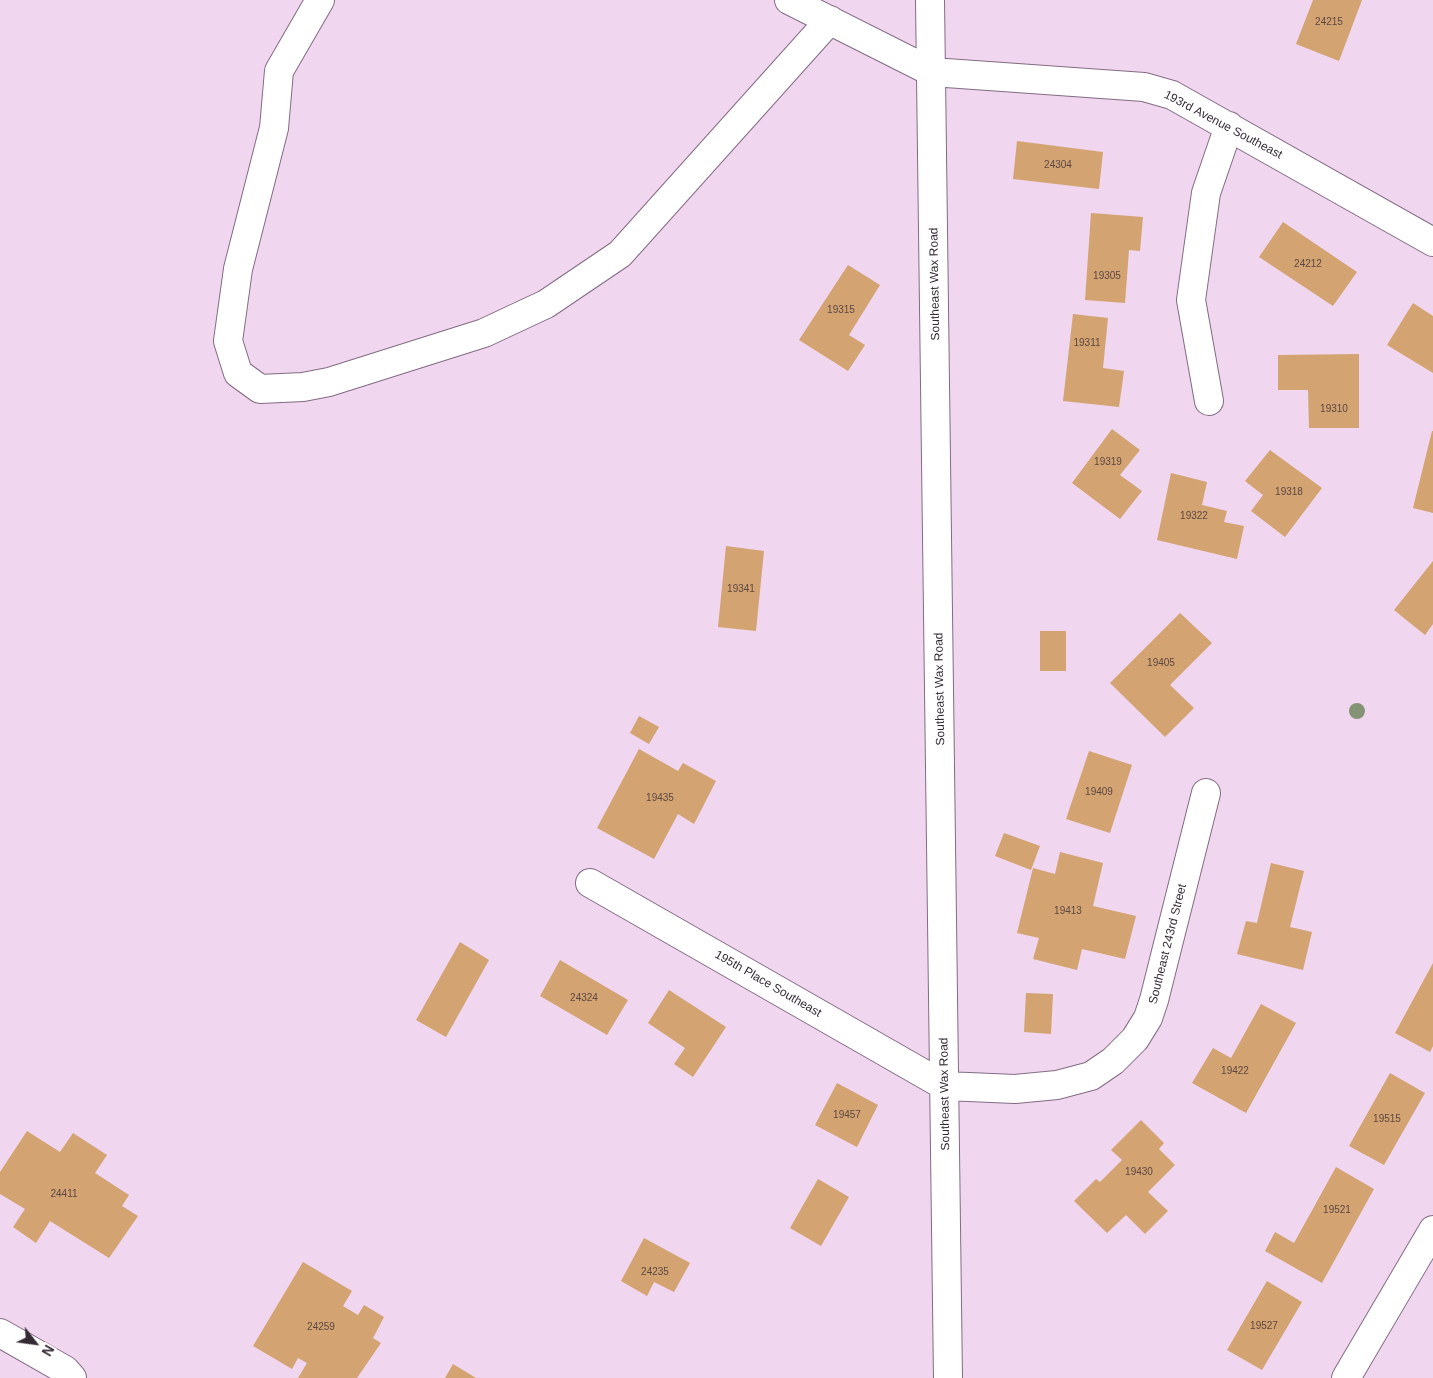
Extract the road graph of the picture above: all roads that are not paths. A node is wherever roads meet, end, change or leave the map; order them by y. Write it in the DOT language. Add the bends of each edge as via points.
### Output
graph roads {
  1 [pos="320,0"];
  2 [pos="789,0"];
  3 [pos="930,0"];
  4 [pos="830,20"];
  5 [pos="932,72"];
  6 [pos="1229,126"];
  7 [pos="1433,242"];
  8 [pos="1209,401"];
  9 [pos="1206,793"];
  10 [pos="590,883"];
  11 [pos="945,1086"];
  12 [pos="1433,1230"];
  13 [pos="0,1333"];
  14 [pos="72,1378"];
  15 [pos="948,1378"];
  16 [pos="1346,1378"];
  1 -- 4 [label="street" via="279,72 274,128 238,269 228,341 238,373 260,389 329,382 484,333 546,304 620,254"];
  2 -- 4 [label="street"];
  3 -- 5 [label="street, Southeast Wax Road"];
  4 -- 5 [label="street"];
  5 -- 6 [label="street, 193rd Avenue Southeast" via="1144,87 1172,95"];
  5 -- 11 [label="street, Southeast Wax Road"];
  6 -- 7 [label="street, 193rd Avenue Southeast"];
  6 -- 8 [label="street" via="1206,193 1191,300"];
  9 -- 11 [label="street, Southeast 243rd Street" via="1154,1000 1135,1039 1113,1061 1091,1076 1057,1085 1015,1089"];
  10 -- 11 [label="street, 195th Place Southeast"];
  11 -- 15 [label="street, Southeast Wax Road"];
  12 -- 16 [label="street"];
  13 -- 14 [label="street" via="65,1370"];
}
